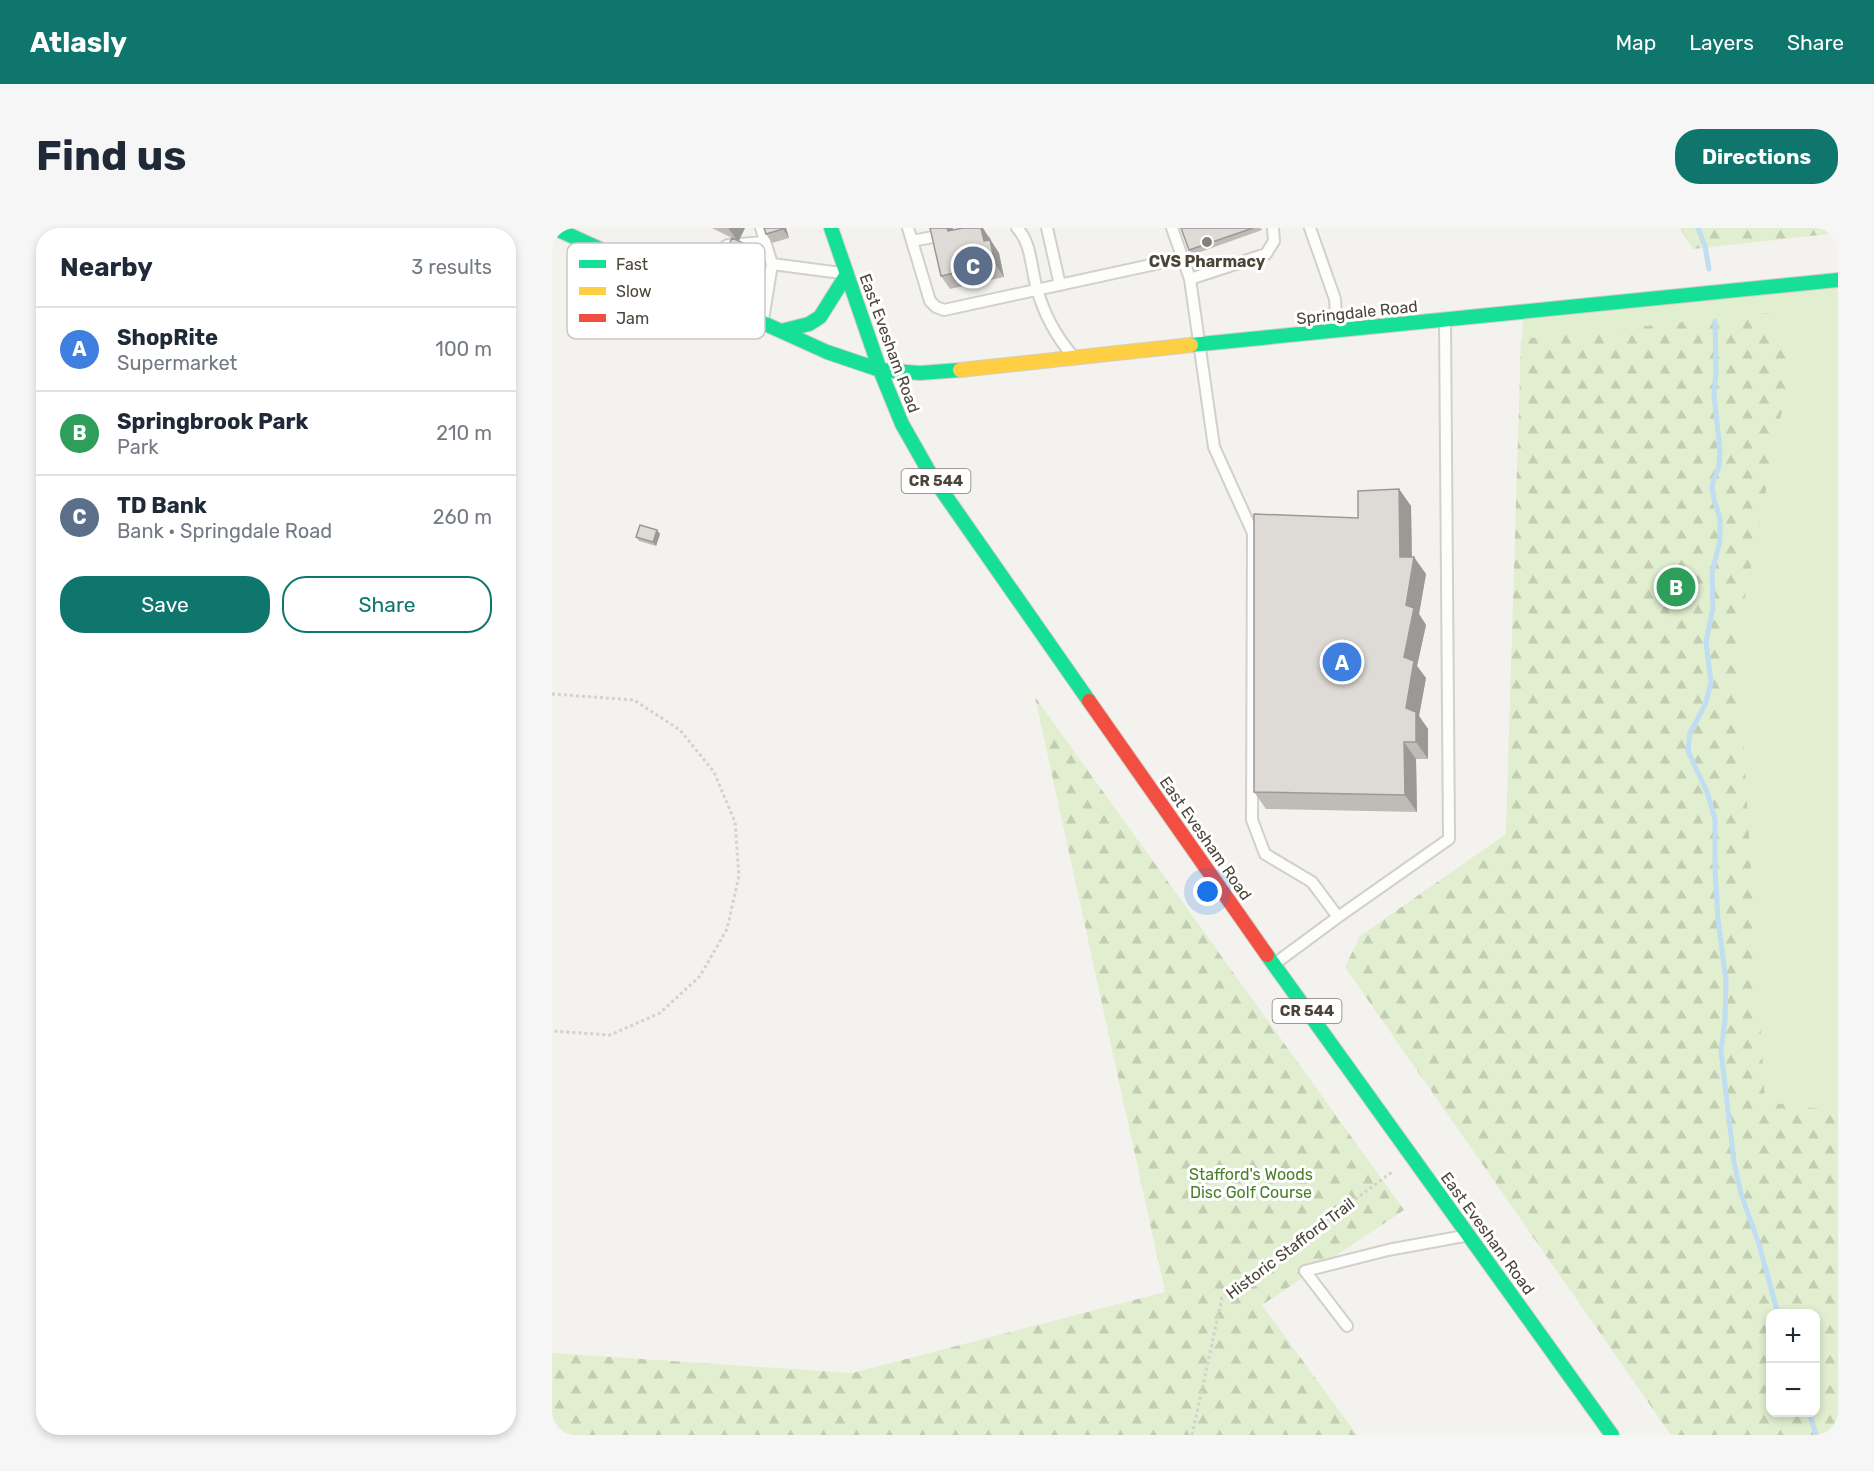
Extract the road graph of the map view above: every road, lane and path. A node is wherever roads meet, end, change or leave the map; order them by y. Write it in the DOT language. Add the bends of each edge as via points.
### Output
graph roads {
  1 [pos="554,228"];
  2 [pos="761,228"];
  3 [pos="831,228"];
  4 [pos="908,228"];
  5 [pos="1017,228"];
  6 [pos="1047,228"];
  7 [pos="1172,228"];
  8 [pos="1273,228"];
  9 [pos="1310,228"];
  10 [pos="938,236"];
  11 [pos="765,242"];
  12 [pos="912,242"];
  13 [pos="587,243"];
  14 [pos="753,243"];
  15 [pos="1183,258"];
  16 [pos="772,264"];
  17 [pos="847,274"];
  18 [pos="1190,279"];
  19 [pos="1838,280"];
  20 [pos="1060,285"];
  21 [pos="1766,288"];
  22 [pos="1037,290"];
  23 [pos="1798,300"];
  24 [pos="765,310"];
  25 [pos="1445,320"];
  26 [pos="765,324"];
  27 [pos="781,331"];
  28 [pos="1337,331"];
  29 [pos="1200,344"];
  30 [pos="1075,358"];
  31 [pos="880,370"];
  32 [pos="552,694"];
  33 [pos="1338,917"];
  34 [pos="1275,964"];
  35 [pos="552,1031"];
  36 [pos="1413,1156"];
  37 [pos="1470,1235"];
  38 [pos="1347,1326"];
  39 [pos="1192,1435"];
  40 [pos="1612,1435"];
  1 -- 13 [label="main road, Springdale Road"];
  2 -- 11 [label="lane"];
  3 -- 17 [label="main road, East Evesham Road / CR 544"];
  4 -- 12 [label="lane"];
  5 -- 22 [label="lane" via="1025,240"];
  6 -- 20 [label="lane"];
  7 -- 15 [label="lane"];
  8 -- 18 [label="lane" via="1274,240 1266,254"];
  9 -- 28 [label="lane" via="1335,299"];
  10 -- 12 [label="lane"];
  11 -- 14 [label="lane"];
  11 -- 16 [label="lane"];
  12 -- 22 [label="lane" via="930,301 939,309"];
  15 -- 18 [label="lane"];
  15 -- 20 [label="lane"];
  16 -- 17 [label="lane"];
  16 -- 24 [label="lane"];
  17 -- 27 [label="main road" via="819,317 809,324"];
  17 -- 31 [label="main road, East Evesham Road / CR 544"];
  18 -- 29 [label="lane"];
  19 -- 21 [label="main road, Springdale Road"];
  20 -- 22 [label="lane"];
  21 -- 23 [label="main road"];
  21 -- 25 [label="main road, Springdale Road"];
  22 -- 30 [label="lane" via="1051,326"];
  25 -- 28 [label="main road, Springdale Road"];
  25 -- 33 [label="lane" via="1449,839"];
  26 -- 27 [label="main road, Springdale Road"];
  27 -- 31 [label="main road, Springdale Road"];
  28 -- 29 [label="main road, Springdale Road"];
  29 -- 30 [label="main road, Springdale Road"];
  29 -- 33 [label="lane" via="1214,447 1253,533 1252,820 1265,854 1312,882"];
  30 -- 31 [label="main road, Springdale Road" via="920,373"];
  31 -- 34 [label="main road, East Evesham Road / CR 544" via="902,424 931,475"];
  32 -- 35 [label="path" via="634,700 680,730 714,772 727,802 735,822 739,876 727,929 700,976 660,1012 610,1035"];
  33 -- 34 [label="lane"];
  34 -- 36 [label="main road, East Evesham Road / CR 544"];
  36 -- 37 [label="main road, East Evesham Road / CR 544"];
  36 -- 39 [label="path, Historic Stafford Trail" via="1222,1298"];
  37 -- 38 [label="lane" via="1388,1250 1305,1272"];
  37 -- 40 [label="main road, East Evesham Road / CR 544"];
}
